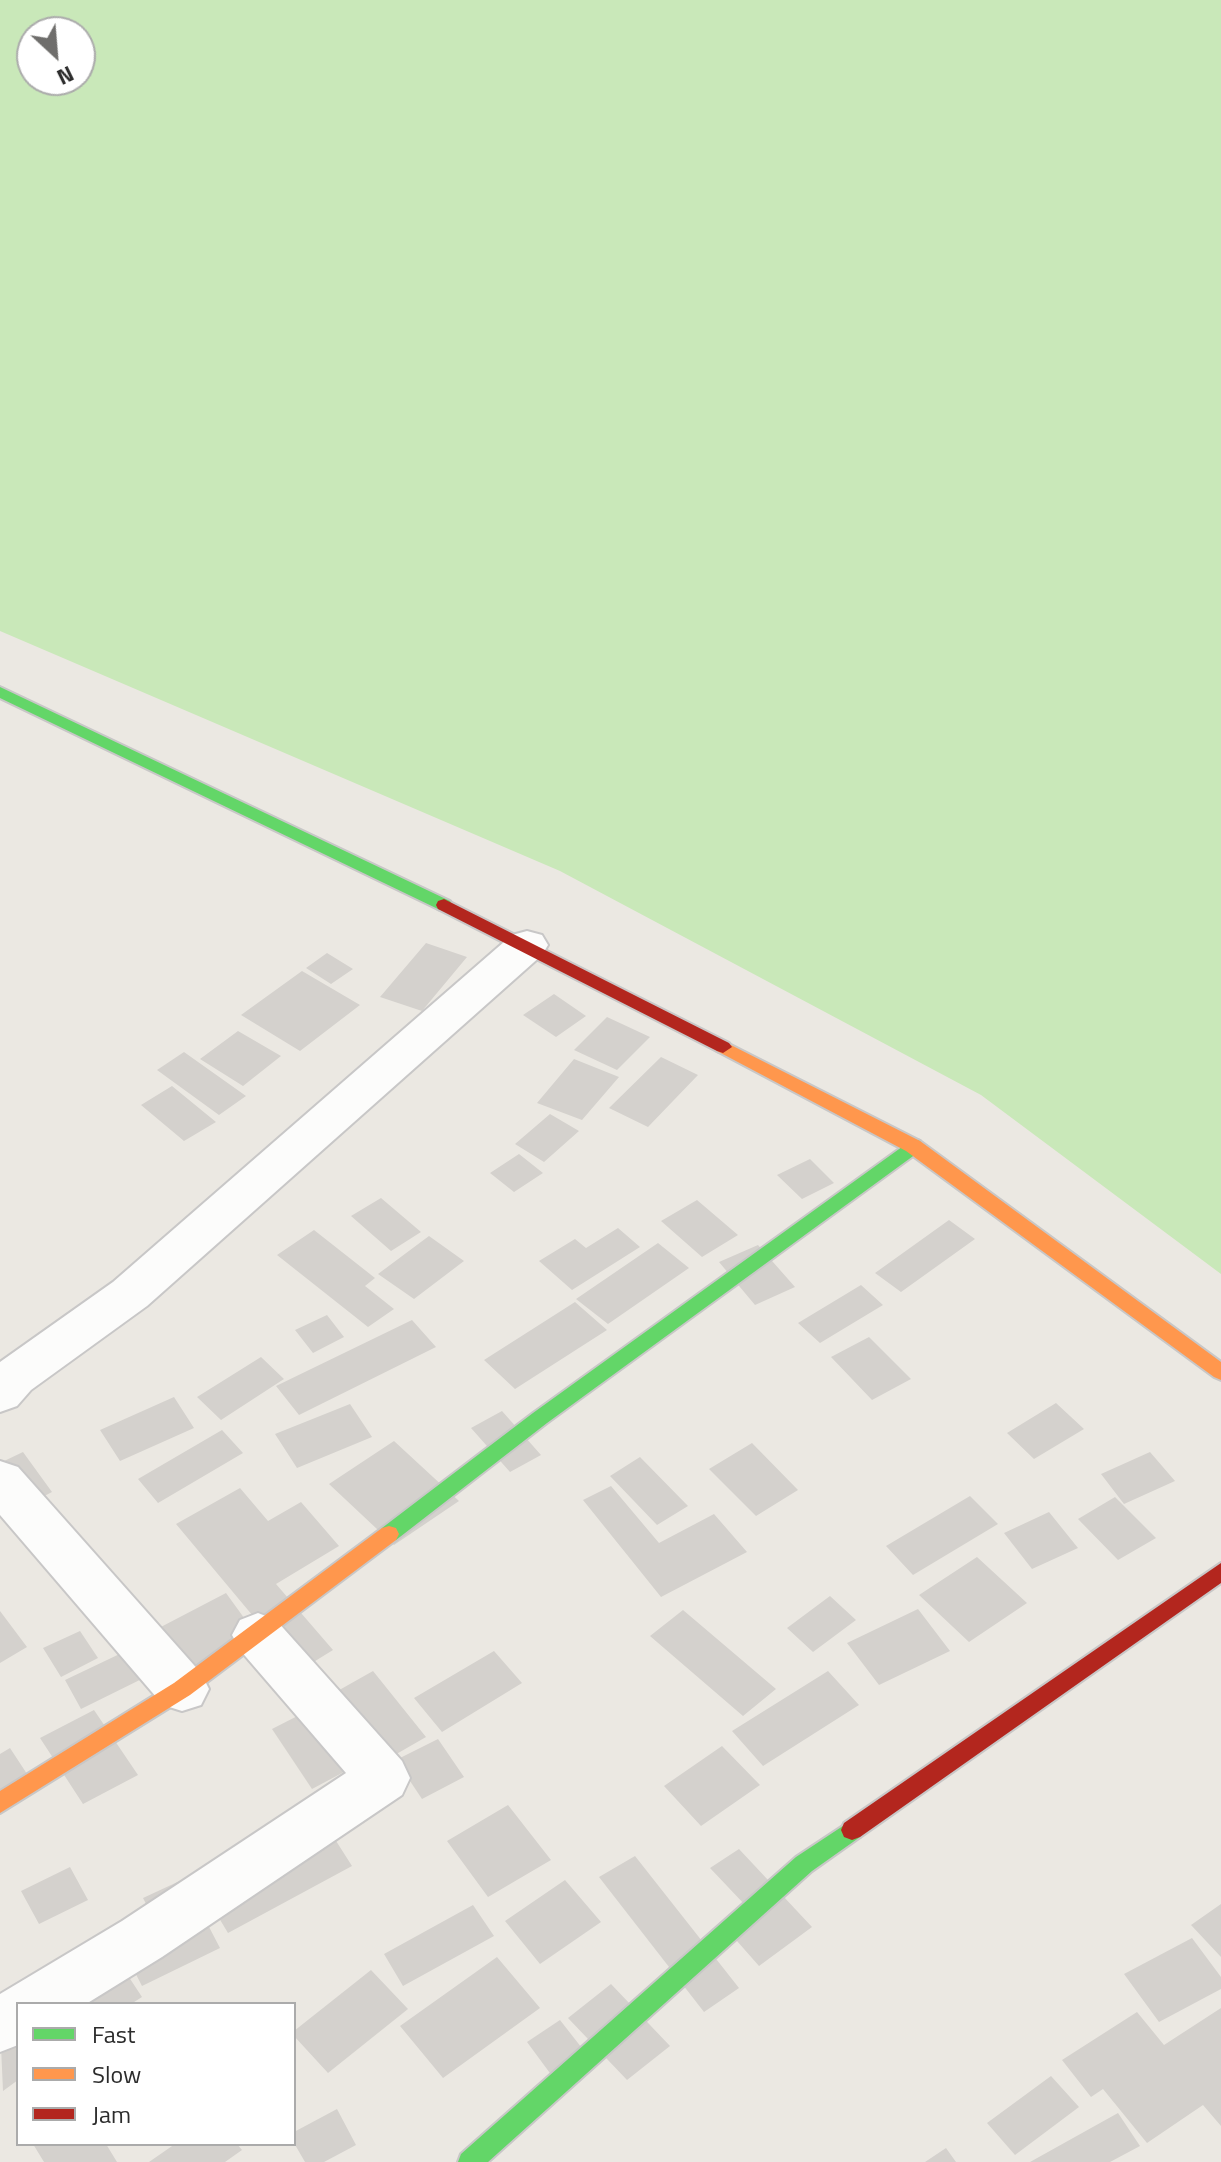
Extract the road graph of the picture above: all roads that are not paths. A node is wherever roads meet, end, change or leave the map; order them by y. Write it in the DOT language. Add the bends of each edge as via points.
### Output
graph roads {
  1 [pos="0,692"];
  2 [pos="527,945"];
  3 [pos="913,1146"];
  4 [pos="1221,1372"];
  5 [pos="0,1393"];
  6 [pos="0,1481"];
  7 [pos="1221,1572"];
  8 [pos="258,1635"];
  9 [pos="182,1689"];
  10 [pos="0,1803"];
  11 [pos="38,2002"];
  12 [pos="470,2162"];
  1 -- 2 [label="street"];
  2 -- 3 [label="street"];
  2 -- 5 [label="street" via="210,1226"];
  3 -- 4 [label="street"];
  3 -- 8 [label="street" via="540,1418"];
  6 -- 9 [label="street"];
  7 -- 12 [label="street" via="804,1864"];
  8 -- 9 [label="street"];
  8 -- 11 [label="street" via="383,1778"];
  9 -- 10 [label="street"];
}
